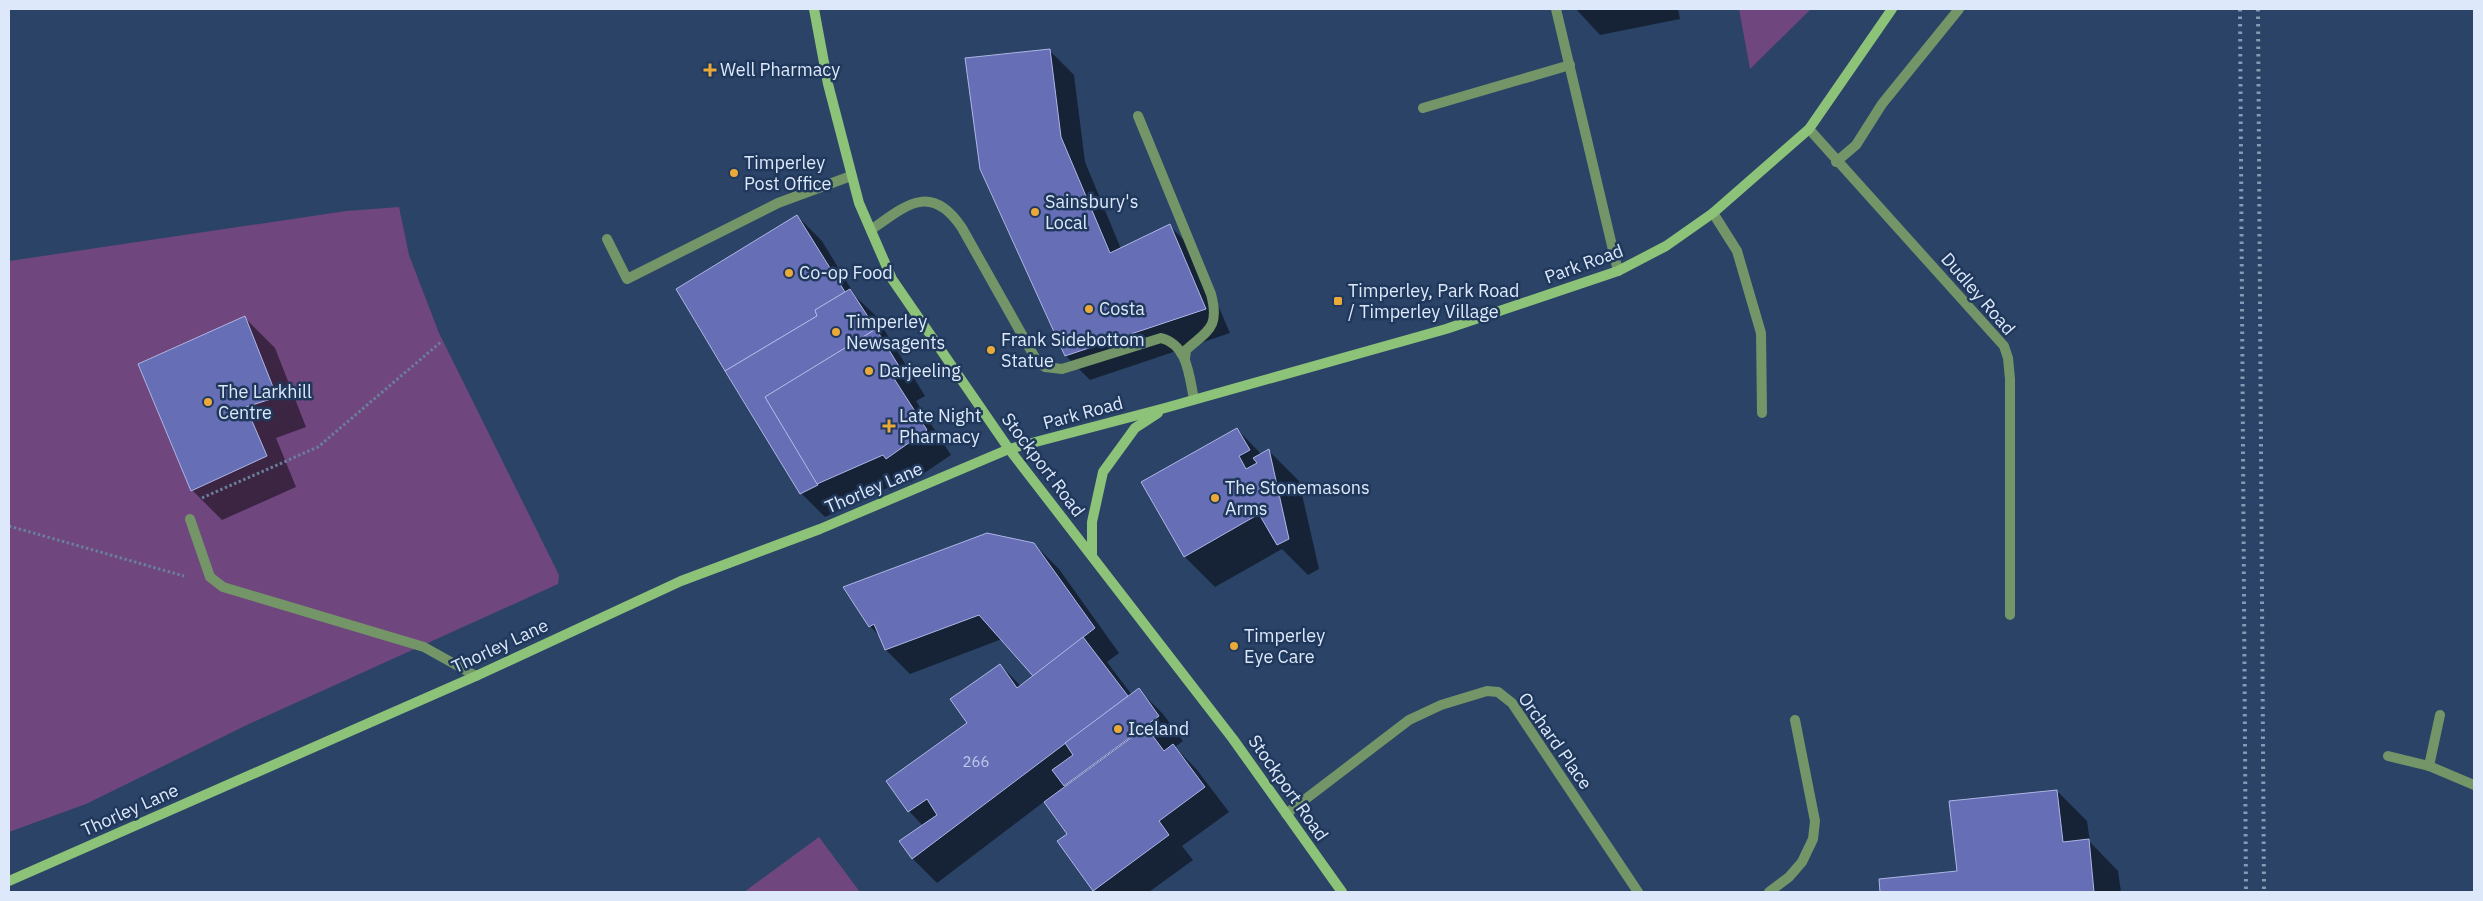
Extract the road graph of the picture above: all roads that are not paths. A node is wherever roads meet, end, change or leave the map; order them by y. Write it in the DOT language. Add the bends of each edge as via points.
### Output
graph roads {
  1 [pos="815,9"];
  2 [pos="1556,9"];
  3 [pos="1892,9"];
  4 [pos="1959,9"];
  5 [pos="1570,65"];
  6 [pos="1423,108"];
  7 [pos="1138,116"];
  8 [pos="1809,129"];
  9 [pos="1836,162"];
  10 [pos="852,176"];
  11 [pos="1713,213"];
  12 [pos="871,230"];
  13 [pos="606,239"];
  14 [pos="1618,271"];
  15 [pos="1185,359"];
  16 [pos="1194,400"];
  17 [pos="1165,408"];
  18 [pos="1762,413"];
  19 [pos="1009,449"];
  20 [pos="190,519"];
  21 [pos="1092,555"];
  22 [pos="2010,615"];
  23 [pos="476,676"];
  24 [pos="2440,715"];
  25 [pos="1794,720"];
  26 [pos="2388,756"];
  27 [pos="2429,766"];
  28 [pos="2474,785"];
  29 [pos="1286,814"];
  30 [pos="9,881"];
  31 [pos="1342,892"];
  32 [pos="1638,892"];
  33 [pos="1769,892"];
  1 -- 10 [label="main road, Stockport Road" via="828,84"];
  2 -- 5 [label="street"];
  3 -- 8 [label="main road, Park Road"];
  4 -- 9 [label="street" via="1882,104 1856,145"];
  5 -- 6 [label="street"];
  5 -- 14 [label="street"];
  7 -- 15 [label="street" via="1215,310 1210,328 1186,350"];
  8 -- 9 [label="street, Dudley Road"];
  8 -- 11 [label="main road, Park Road"];
  9 -- 22 [label="street, Dudley Road" via="2004,346 2010,379"];
  10 -- 12 [label="main road, Stockport Road"];
  10 -- 13 [label="street" via="778,203 627,279"];
  11 -- 14 [label="main road, Park Road" via="1666,246"];
  11 -- 18 [label="street" via="1738,251 1761,333"];
  12 -- 15 [label="street" via="903,207 918,201 943,206 953,215 1038,363 1054,369 1068,367 1161,338 1171,341"];
  12 -- 19 [label="main road, Stockport Road" via="892,279"];
  14 -- 16 [label="main road, Park Road" via="1446,329"];
  15 -- 16 [label="street"];
  16 -- 17 [label="main road, Park Road"];
  17 -- 19 [label="main road, Park Road"];
  17 -- 21 [label="main road, Park Road" via="1135,428 1103,472 1092,522"];
  19 -- 21 [label="main road, Stockport Road"];
  19 -- 23 [label="main road, Thorley Lane" via="820,529 681,581"];
  20 -- 23 [label="street" via="210,577 223,587 424,647"];
  21 -- 29 [label="main road, Stockport Road" via="1234,739"];
  23 -- 30 [label="main road, Thorley Lane"];
  24 -- 27 [label="street"];
  25 -- 33 [label="street" via="1816,821 1813,839 1802,862"];
  26 -- 27 [label="street"];
  27 -- 28 [label="street"];
  29 -- 31 [label="main road, Stockport Road"];
  29 -- 32 [label="street, Orchard Place" via="1409,720 1474,694 1498,692 1512,703"];
}
